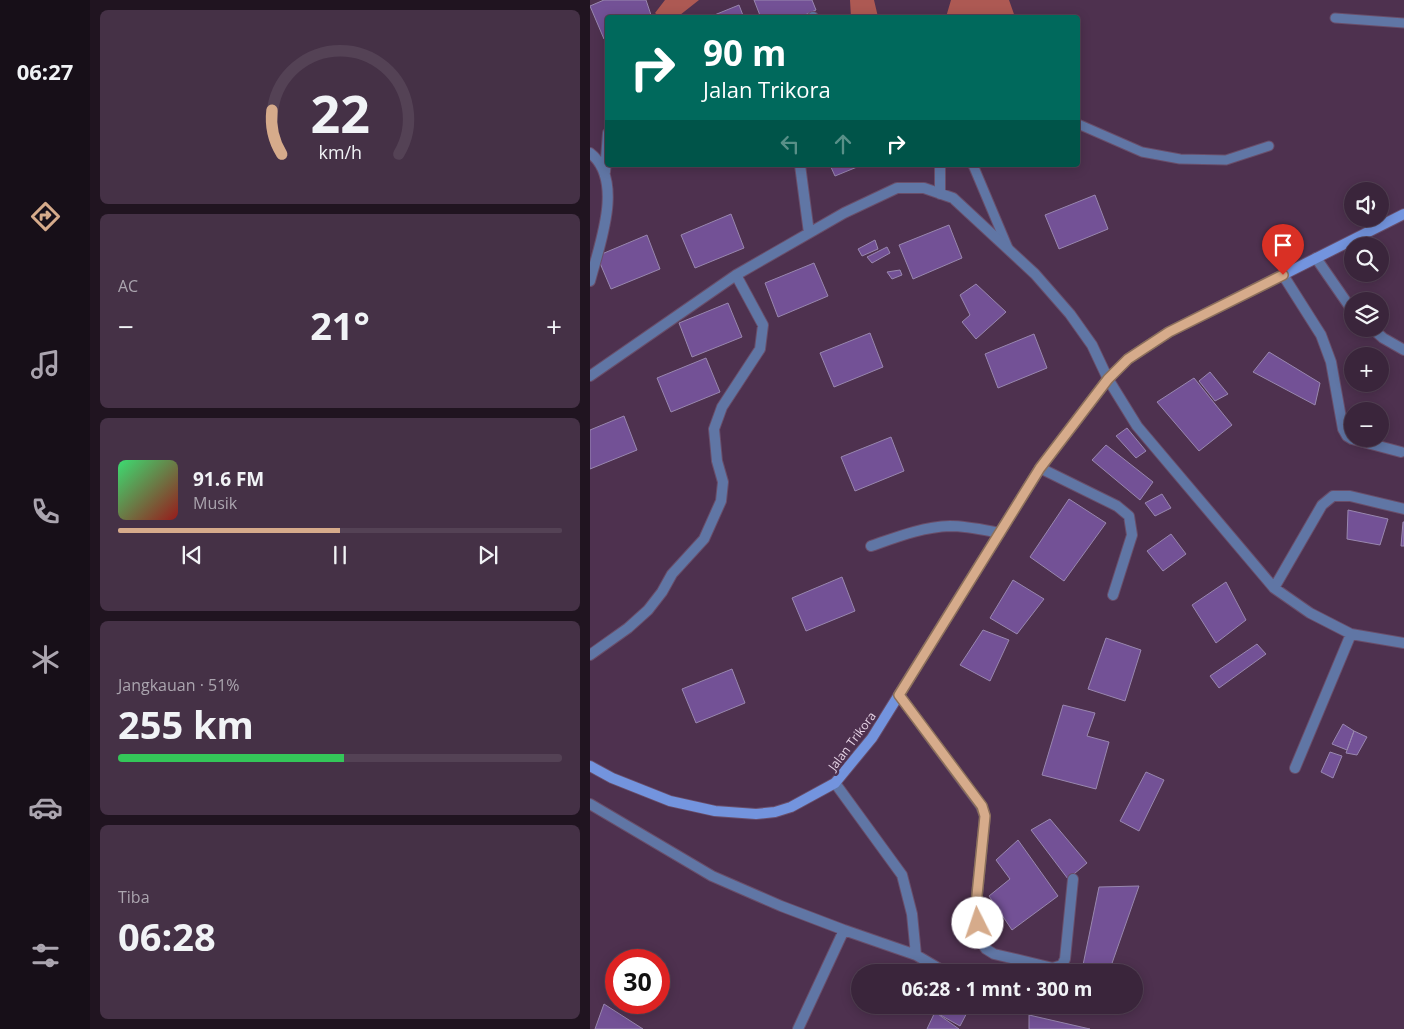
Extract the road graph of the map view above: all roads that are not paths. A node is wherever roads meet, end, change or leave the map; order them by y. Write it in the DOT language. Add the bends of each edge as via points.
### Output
graph roads {
  1 [pos="1335,18"];
  2 [pos="1404,24"];
  3 [pos="1080,125"];
  4 [pos="1269,146"];
  5 [pos="590,153"];
  6 [pos="605,167"];
  7 [pos="800,167"];
  8 [pos="940,167"];
  9 [pos="974,167"];
  10 [pos="605,172"];
  11 [pos="940,194"];
  12 [pos="1404,214"];
  13 [pos="809,233"];
  14 [pos="1008,248"];
  15 [pos="1316,258"];
  16 [pos="736,275"];
  17 [pos="1283,275"];
  18 [pos="590,281"];
  19 [pos="1344,298"];
  20 [pos="1382,337"];
  21 [pos="1404,350"];
  22 [pos="590,376"];
  23 [pos="1108,379"];
  24 [pos="1400,452"];
  25 [pos="1040,468"];
  26 [pos="1404,509"];
  27 [pos="1000,533"];
  28 [pos="870,546"];
  29 [pos="1274,588"];
  30 [pos="1113,595"];
  31 [pos="1351,634"];
  32 [pos="1404,643"];
  33 [pos="590,655"];
  34 [pos="899,695"];
  35 [pos="590,766"];
  36 [pos="1295,768"];
  37 [pos="835,783"];
  38 [pos="590,804"];
  39 [pos="1073,879"];
  40 [pos="844,930"];
  41 [pos="916,955"];
  42 [pos="931,964"];
  43 [pos="798,1029"];
  1 -- 2 [label="lane"];
  3 -- 4 [label="lane" via="1142,152 1180,159 1226,160"];
  5 -- 10 [label="street"];
  6 -- 10 [label="street"];
  7 -- 13 [label="street"];
  8 -- 11 [label="street"];
  9 -- 14 [label="lane"];
  10 -- 18 [label="street" via="608,205"];
  11 -- 13 [label="street" via="924,188 896,188"];
  11 -- 14 [label="street" via="953,198"];
  12 -- 15 [label="street, Jalan Trikora"];
  13 -- 16 [label="street"];
  14 -- 23 [label="street" via="1070,314 1092,345"];
  15 -- 17 [label="street, Jalan Trikora"];
  15 -- 19 [label="street"];
  16 -- 22 [label="street"];
  16 -- 33 [label="street" via="763,325 760,349 722,407 714,429 716,461 723,482 721,501 704,539 672,574 648,610"];
  17 -- 23 [label="street, Jalan Trikora" via="1169,332 1128,359"];
  17 -- 24 [label="street" via="1321,335 1331,362 1347,436"];
  20 -- 21 [label="street"];
  23 -- 25 [label="street, Jalan Trikora"];
  23 -- 29 [label="street" via="1137,426"];
  25 -- 27 [label="street, Jalan Trikora"];
  25 -- 30 [label="street" via="1117,506 1128,516 1132,535"];
  26 -- 29 [label="street" via="1350,496 1333,496 1322,505"];
  27 -- 28 [label="street" via="952,526 915,531"];
  27 -- 34 [label="street, Jalan Trikora"];
  29 -- 31 [label="street" via="1310,613"];
  31 -- 32 [label="street"];
  31 -- 36 [label="street"];
  34 -- 37 [label="street, Jalan Trikora" via="872,738"];
  34 -- 39 [label="street" via="982,806 985,816 976,905 980,942 994,954 1052,968 1062,965"];
  35 -- 37 [label="street, Jalan Trikora" via="670,800 715,811 756,814 791,807"];
  37 -- 41 [label="street" via="902,875 912,914"];
  38 -- 40 [label="street" via="712,876"];
  40 -- 41 [label="street"];
  40 -- 43 [label="street"];
  41 -- 42 [label="street"];
}
